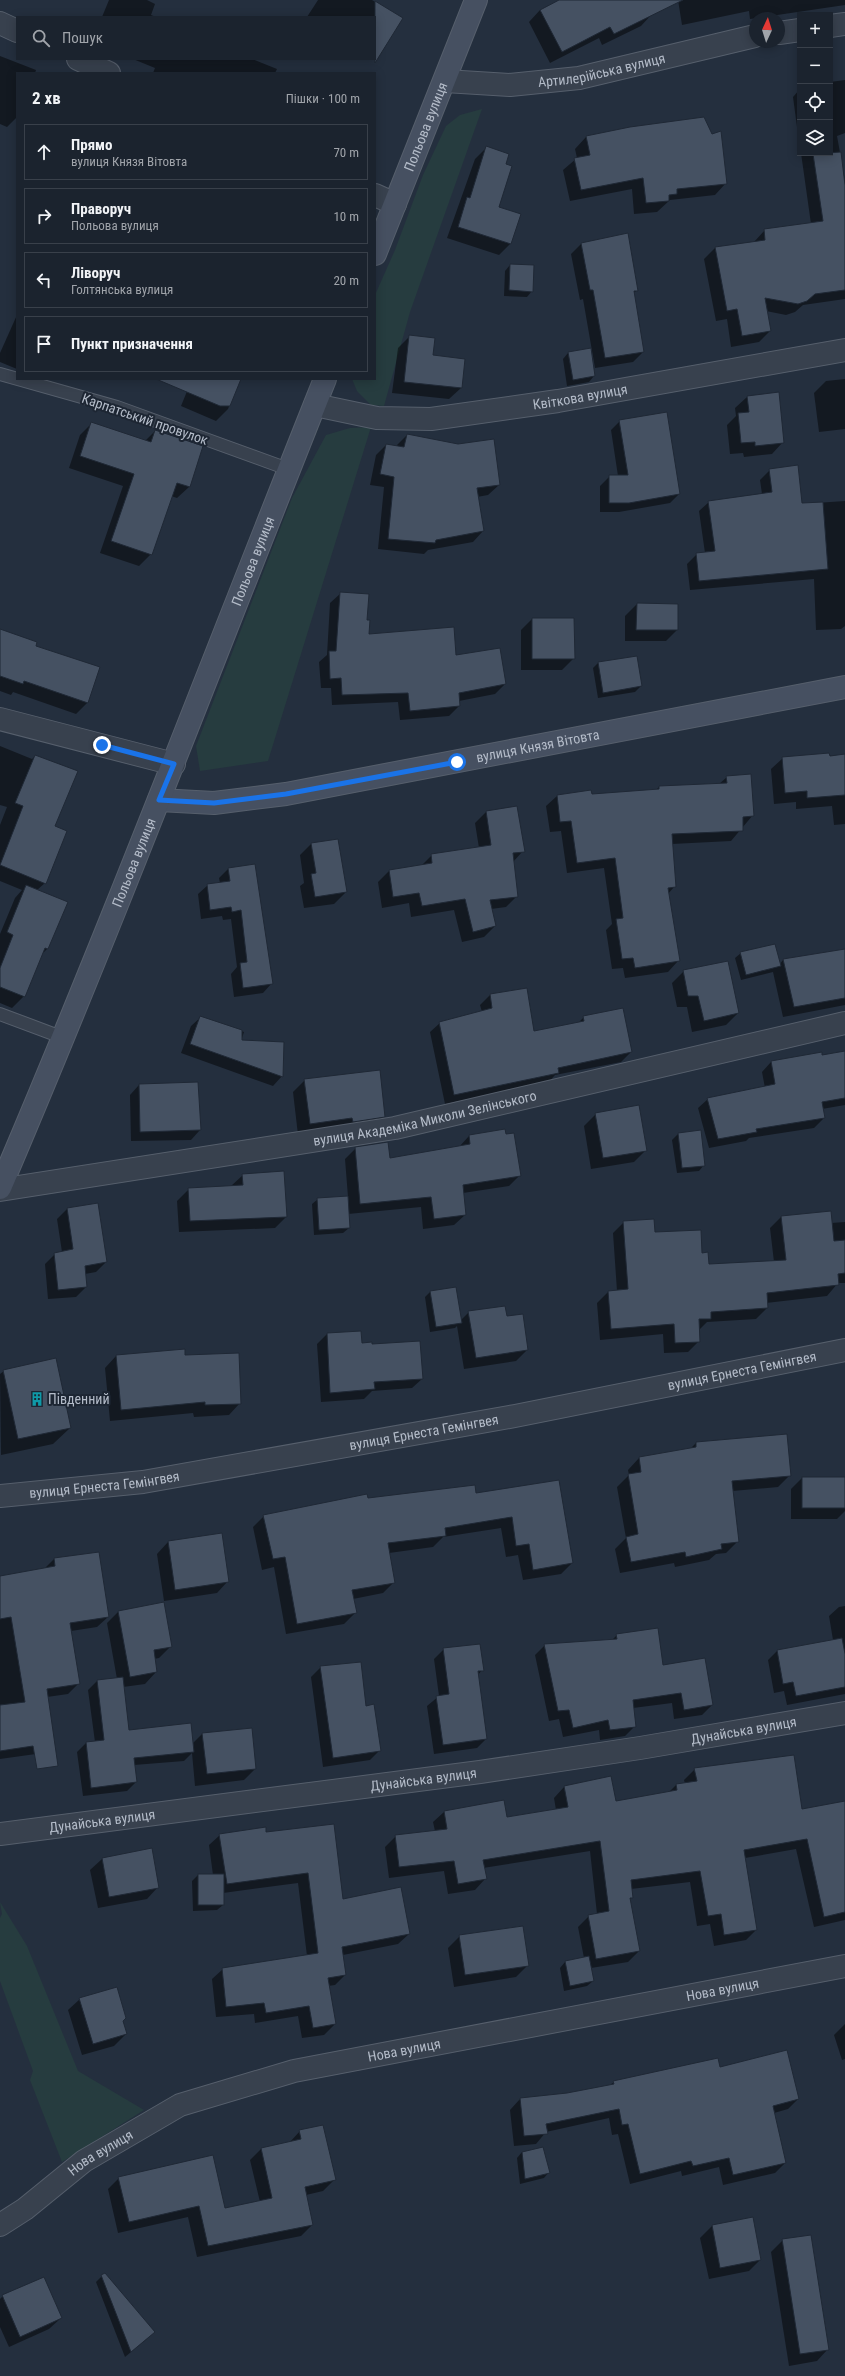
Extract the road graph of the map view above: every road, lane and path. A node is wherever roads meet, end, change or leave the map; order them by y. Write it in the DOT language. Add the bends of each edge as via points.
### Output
graph roads {
  1 [pos="476,0"];
  2 [pos="0,23"];
  3 [pos="845,24"];
  4 [pos="833,26"];
  5 [pos="797,30"];
  6 [pos="16,31"];
  7 [pos="785,32"];
  8 [pos="749,37"];
  9 [pos="80,60"];
  10 [pos="107,72"];
  11 [pos="445,81"];
  12 [pos="376,195"];
  13 [pos="395,204"];
  14 [pos="376,252"];
  15 [pos="845,350"];
  16 [pos="0,374"];
  17 [pos="16,379"];
  18 [pos="21,380"];
  19 [pos="325,380"];
  20 [pos="315,405"];
  21 [pos="288,469"];
  22 [pos="845,687"];
  23 [pos="0,719"];
  24 [pos="174,764"];
  25 [pos="159,800"];
  26 [pos="0,1014"];
  27 [pos="845,1023"];
  28 [pos="64,1038"];
  29 [pos="0,1189"];
  30 [pos="845,1350"];
  31 [pos="0,1496"];
  32 [pos="845,1713"];
  33 [pos="0,1834"];
  34 [pos="845,1966"];
  35 [pos="0,2226"];
  1 -- 11 [label="street, Польова вулиця"];
  2 -- 6 [label="street"];
  3 -- 4 [label="street"];
  5 -- 7 [label="street"];
  8 -- 11 [label="street, Артилерійська вулиця" via="579,78 510,85"];
  9 -- 10 [label="street"];
  11 -- 13 [label="street, Польова вулиця"];
  12 -- 13 [label="street"];
  13 -- 14 [label="street, Польова вулиця"];
  15 -- 20 [label="street, Квіткова вулиця" via="558,401 431,419 377,418"];
  16 -- 17 [label="lane, Карпатський провулок"];
  18 -- 21 [label="lane, Карпатський провулок" via="117,407"];
  19 -- 20 [label="street, Польова вулиця"];
  20 -- 21 [label="street, Польова вулиця"];
  21 -- 24 [label="street, Польова вулиця"];
  22 -- 25 [label="street, вулиця Князя Вітовта" via="286,794 214,803"];
  23 -- 24 [label="street"];
  24 -- 25 [label="street, Польова вулиця"];
  25 -- 28 [label="street, Польова вулиця"];
  26 -- 28 [label="lane"];
  27 -- 29 [label="street, вулиця Академіка Миколи Зелінського" via="395,1128"];
  28 -- 29 [label="street, Польова вулиця"];
  30 -- 31 [label="street, вулиця Ернеста Гемінгвея" via="515,1416 143,1482"];
  32 -- 33 [label="street, Дунайська вулиця" via="480,1772"];
  34 -- 35 [label="street, Нова вулиця" via="294,2071 180,2106 84,2161"];
}
